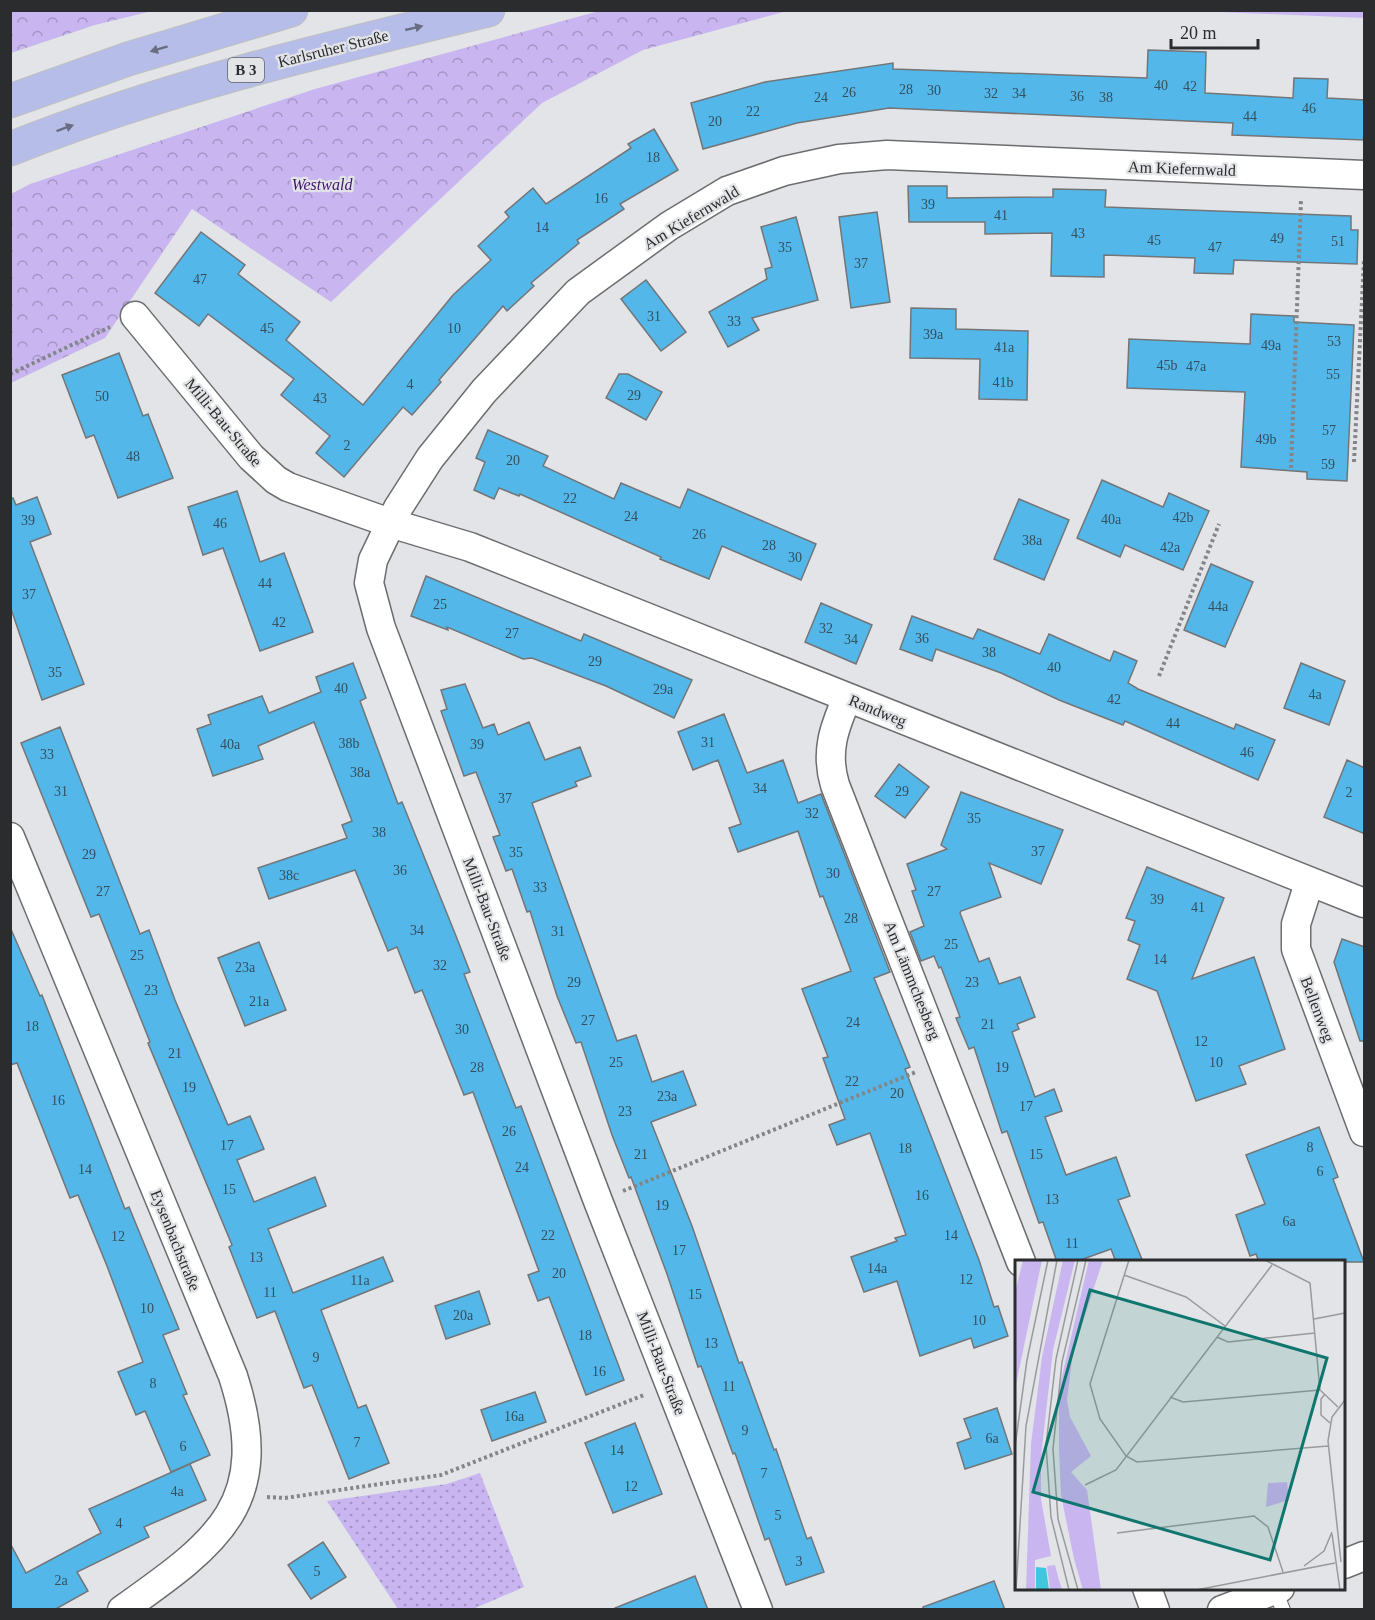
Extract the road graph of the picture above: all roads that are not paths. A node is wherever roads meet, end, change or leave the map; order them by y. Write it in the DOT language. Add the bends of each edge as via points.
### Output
graph roads {
  1 [pos="291,10"];
  2 [pos="488,10"];
  3 [pos="10,101"];
  4 [pos="10,150"];
  5 [pos="1365,175"];
  6 [pos="135,316"];
  7 [pos="390,523"];
  8 [pos="847,698"];
  9 [pos="10,837"];
  10 [pos="1309,883"];
  11 [pos="1365,903"];
  12 [pos="1365,1132"];
  13 [pos="1020,1260"];
  14 [pos="1365,1556"];
  15 [pos="1345,1564"];
  16 [pos="1147,1590"];
  17 [pos="1279,1596"];
  18 [pos="122,1610"];
  19 [pos="758,1610"];
  20 [pos="1155,1610"];
  21 [pos="1222,1610"];
  1 -- 3 [label="main road, one-way" via="128,59"];
  4 -- 2 [label="main road, Karlsruher Straße / B 3, one-way" via="129,105 218,78"];
  5 -- 7 [label="street, Am Kiefernwald" via="887,155 839,159 784,171 727,191 669,226 578,292 484,392 444,441"];
  6 -- 7 [label="street, Milli-Bau-Straße" via="251,457 276,480"];
  7 -- 8 [label="street, Randweg" via="470,547"];
  7 -- 19 [label="street, Milli-Bau-Straße" via="371,570 374,609"];
  8 -- 10 [label="street, Randweg"];
  8 -- 13 [label="street, Am Lämmchesberg" via="831,740 831,770"];
  9 -- 18 [label="street, Eysenbachstraße" via="233,1376 248,1440 241,1490 224,1522 204,1548"];
  10 -- 11 [label="street, Randweg"];
  10 -- 12 [label="street, Bellenweg" via="1296,924 1296,949"];
  14 -- 15 [label="street"];
  16 -- 20 [label="street"];
  17 -- 21 [label="street"];
}
